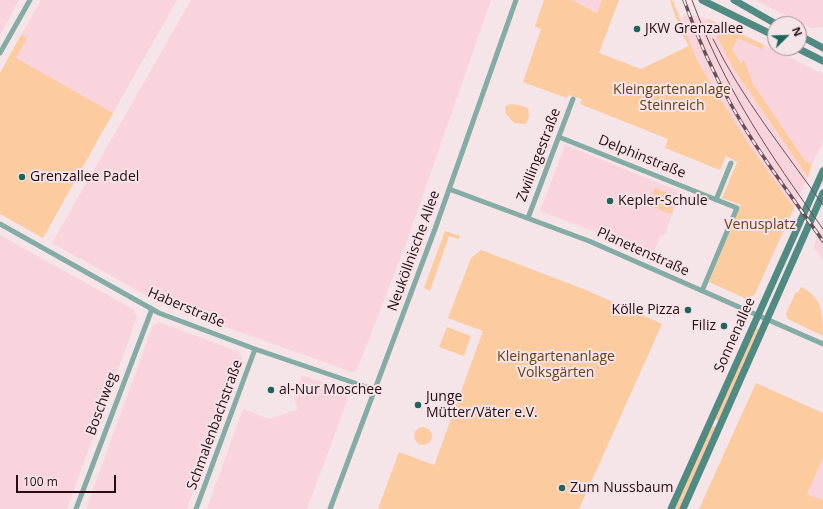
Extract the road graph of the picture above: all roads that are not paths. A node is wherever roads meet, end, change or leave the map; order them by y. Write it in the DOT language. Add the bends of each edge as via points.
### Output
graph roads {
  1 [pos="30,0"];
  2 [pos="516,0"];
  3 [pos="702,0"];
  4 [pos="734,0"];
  5 [pos="713,2"];
  6 [pos="767,19"];
  7 [pos="767,32"];
  8 [pos="807,40"];
  9 [pos="823,48"];
  10 [pos="0,53"];
  11 [pos="807,53"];
  12 [pos="823,61"];
  13 [pos="573,99"];
  14 [pos="559,137"];
  15 [pos="731,163"];
  16 [pos="823,171"];
  17 [pos="449,190"];
  18 [pos="823,193"];
  19 [pos="716,200"];
  20 [pos="528,218"];
  21 [pos="0,224"];
  22 [pos="702,291"];
  23 [pos="152,309"];
  24 [pos="758,315"];
  25 [pos="768,319"];
  26 [pos="823,344"];
  27 [pos="255,349"];
  28 [pos="375,390"];
  29 [pos="76,509"];
  30 [pos="196,509"];
  31 [pos="330,509"];
  32 [pos="672,509"];
  33 [pos="683,509"];
  1 -- 10 [label="street"];
  2 -- 17 [label="street, Neuköllnische Allee"];
  3 -- 5 [label="main road"];
  4 -- 6 [label="main road"];
  5 -- 7 [label="main road"];
  8 -- 9 [label="main road"];
  11 -- 12 [label="main road"];
  13 -- 14 [label="street, Zwillingestraße"];
  14 -- 19 [label="street, Delphinstraße"];
  14 -- 20 [label="street, Zwillingestraße"];
  15 -- 19 [label="street"];
  16 -- 24 [label="main road, Sonnenallee"];
  17 -- 20 [label="street, Planetenstraße"];
  17 -- 28 [label="street, Neuköllnische Allee"];
  18 -- 25 [label="main road, Sonnenallee"];
  19 -- 22 [label="street, Delphinstraße" via="737,208"];
  20 -- 22 [label="street, Planetenstraße" via="589,241"];
  21 -- 23 [label="street, Haberstraße"];
  22 -- 24 [label="street, Planetenstraße"];
  23 -- 27 [label="street, Haberstraße"];
  23 -- 29 [label="street, Boschweg"];
  24 -- 25 [label="street, Planetenstraße"];
  24 -- 32 [label="main road, Sonnenallee"];
  25 -- 26 [label="street, Planetenstraße"];
  25 -- 33 [label="main road, Sonnenallee"];
  27 -- 28 [label="street, Haberstraße"];
  27 -- 30 [label="street, Schmalenbachstraße"];
  28 -- 31 [label="street, Neuköllnische Allee"];
}
